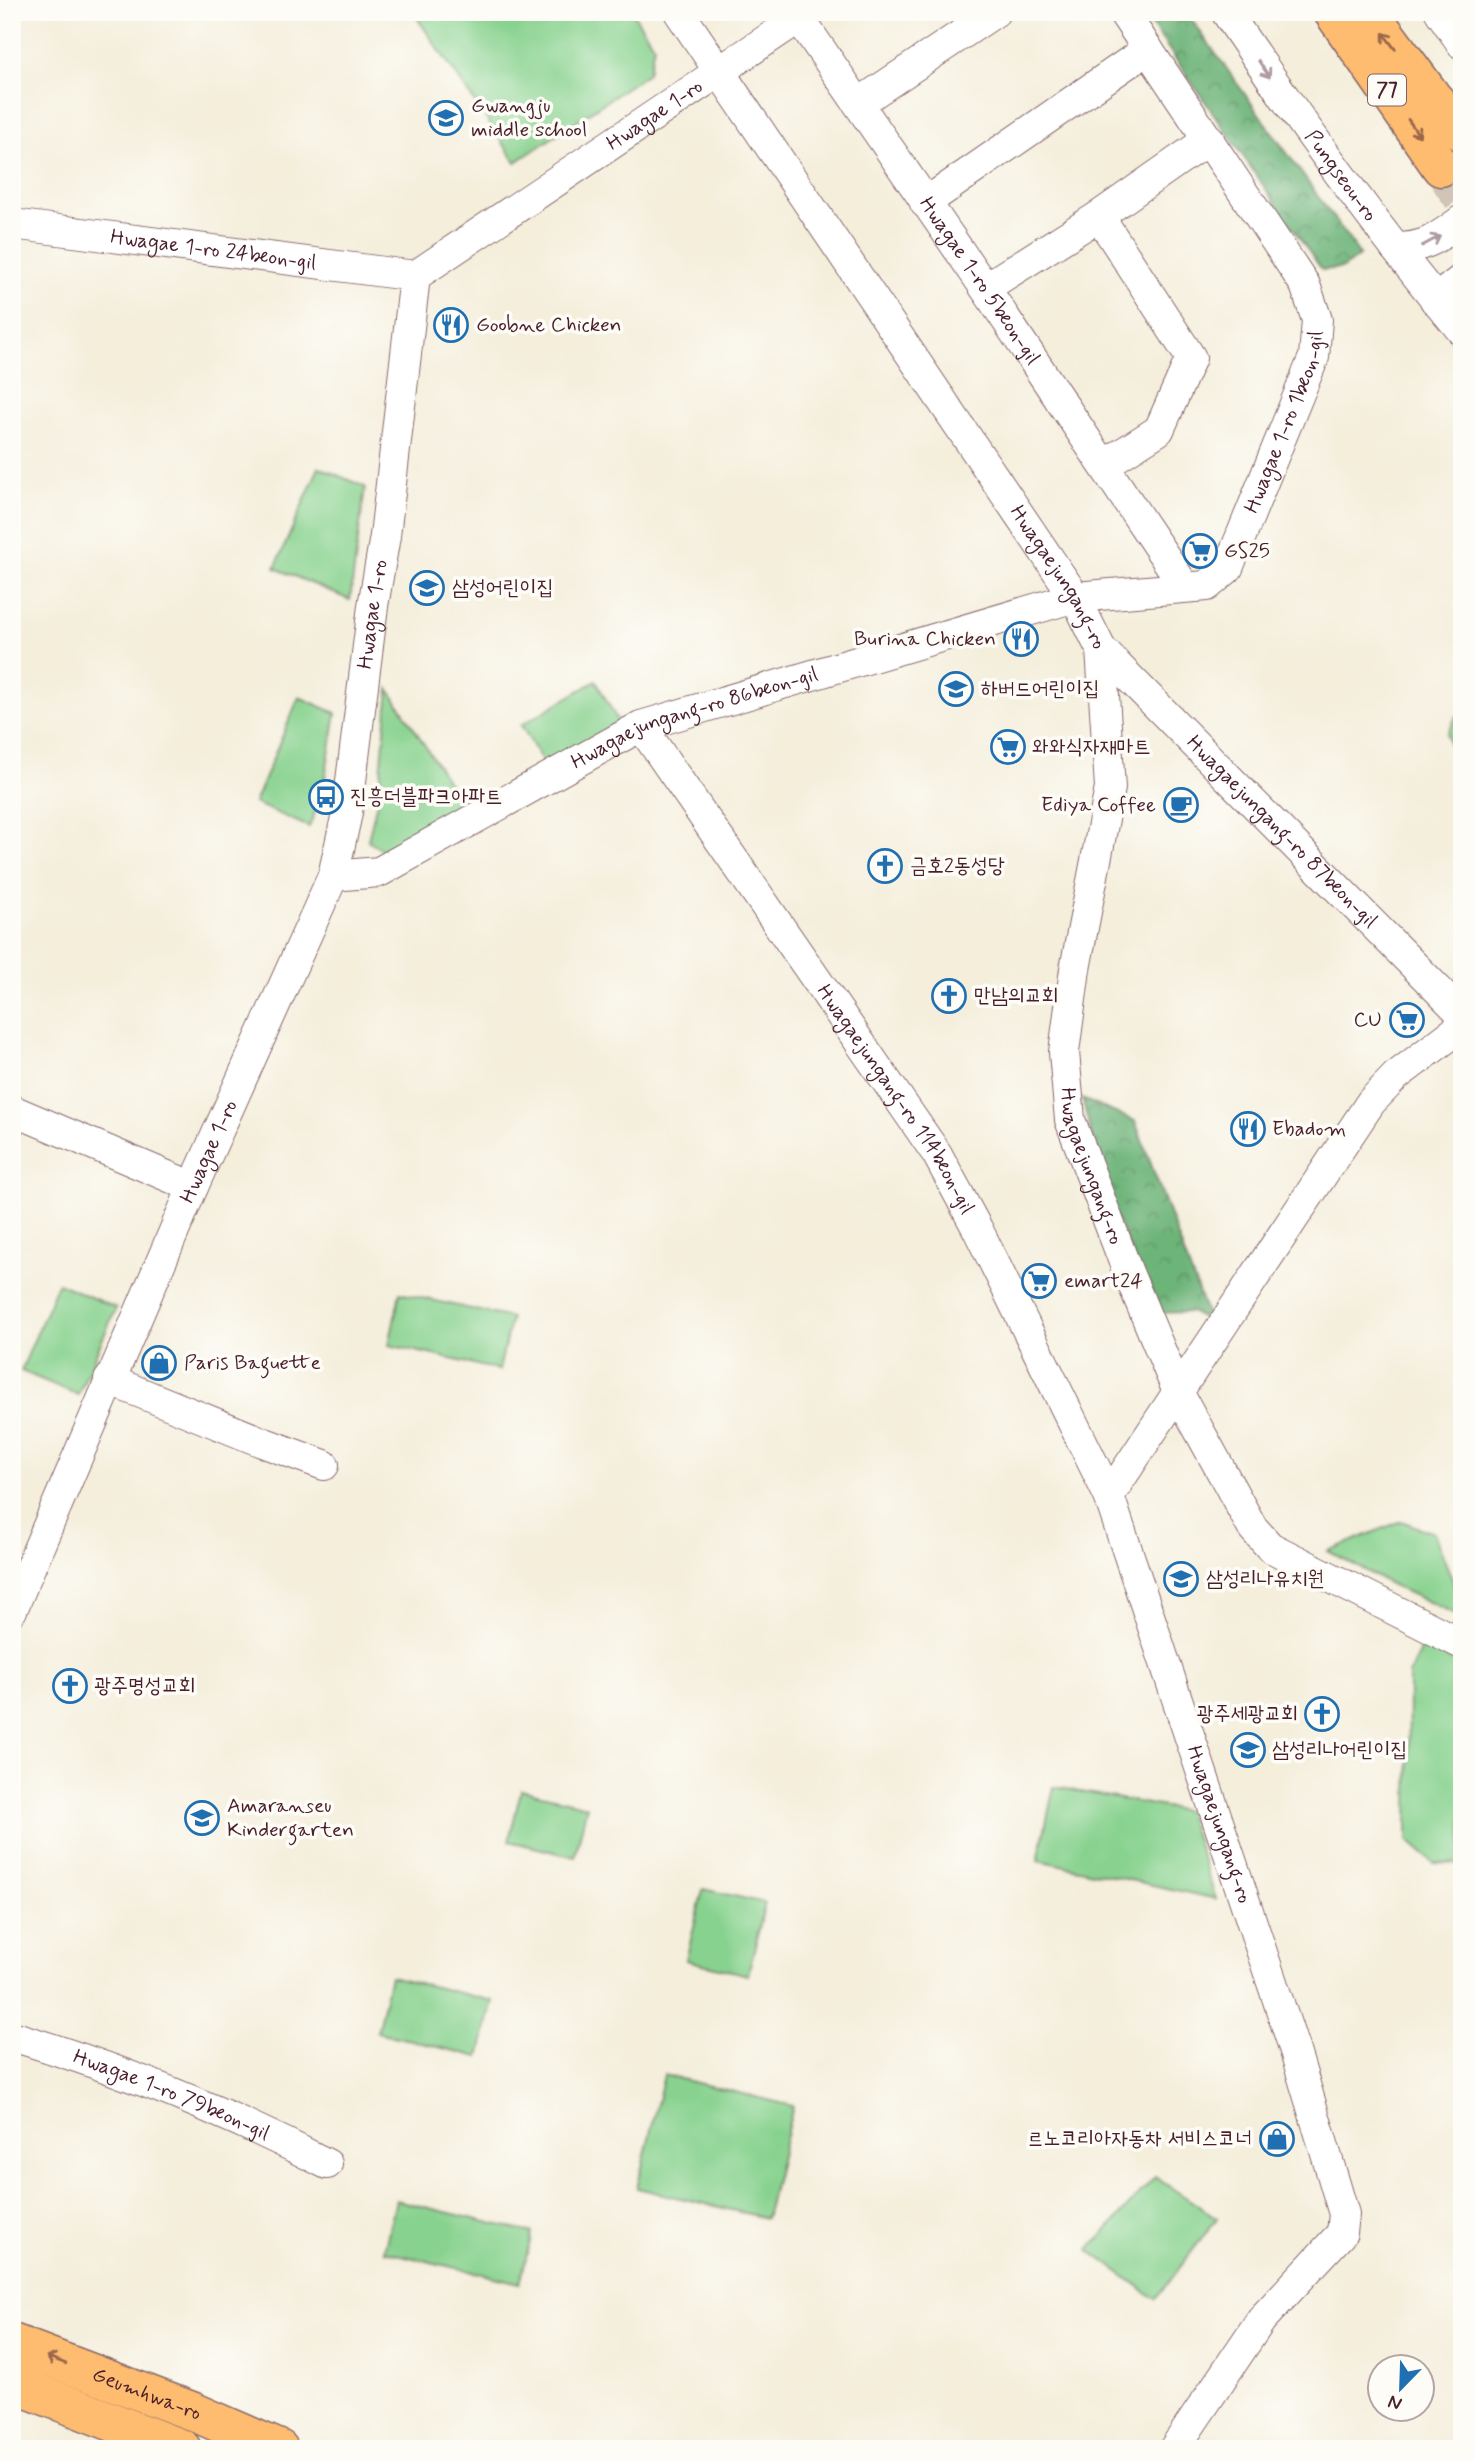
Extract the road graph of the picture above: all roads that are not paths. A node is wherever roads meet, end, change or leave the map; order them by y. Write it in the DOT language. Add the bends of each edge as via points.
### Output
graph roads {
  1 [pos="679,12"];
  2 [pos="1123,12"];
  3 [pos="1226,12"];
  4 [pos="1333,12"];
  5 [pos="1369,12"];
  6 [pos="1440,12"];
  7 [pos="801,14"];
  8 [pos="980,16"];
  9 [pos="1462,44"];
  10 [pos="1148,49"];
  11 [pos="719,72"];
  12 [pos="859,103"];
  13 [pos="1462,132"];
  14 [pos="1209,139"];
  15 [pos="1441,167"];
  16 [pos="925,202"];
  17 [pos="1099,216"];
  18 [pos="1462,220"];
  19 [pos="12,224"];
  20 [pos="1395,248"];
  21 [pos="415,276"];
  22 [pos="1462,279"];
  23 [pos="985,288"];
  24 [pos="1435,300"];
  25 [pos="1462,331"];
  26 [pos="1104,465"];
  27 [pos="1185,587"];
  28 [pos="1074,597"];
  29 [pos="1101,649"];
  30 [pos="641,726"];
  31 [pos="333,876"];
  32 [pos="1462,1014"];
  33 [pos="1462,1026"];
  34 [pos="12,1111"];
  35 [pos="192,1187"];
  36 [pos="110,1380"];
  37 [pos="1178,1392"];
  38 [pos="324,1465"];
  39 [pos="1109,1496"];
  40 [pos="12,1610"];
  41 [pos="1462,1644"];
  42 [pos="12,2036"];
  43 [pos="327,2164"];
  44 [pos="12,2343"];
  45 [pos="12,2383"];
  46 [pos="177,2448"];
  47 [pos="279,2449"];
  48 [pos="1174,2449"];
  1 -- 11 [label="street, Hwagaejungang-ro"];
  2 -- 10 [label="street, Hwagae 1-ro 1beon-gil"];
  3 -- 20 [label="street, Pungseou-ro, one-way"];
  4 -- 15 [label="main road, 77, one-way"];
  13 -- 5 [label="main road, 77, one-way"];
  6 -- 9 [label="street"];
  7 -- 11 [label="street, Hwagae 1-ro"];
  7 -- 12 [label="street, Hwagae 1-ro 5beon-gil"];
  8 -- 12 [label="street"];
  10 -- 14 [label="street, Hwagae 1-ro 1beon-gil"];
  10 -- 16 [label="street"];
  11 -- 21 [label="street, Hwagae 1-ro"];
  11 -- 28 [label="street, Hwagaejungang-ro"];
  12 -- 16 [label="street, Hwagae 1-ro 5beon-gil"];
  14 -- 17 [label="street"];
  14 -- 27 [label="street, Hwagae 1-ro 1beon-gil" via="1305,285 1317,320 1314,357 1228,568 1207,586"];
  16 -- 23 [label="street, Hwagae 1-ro 5beon-gil"];
  17 -- 23 [label="street"];
  17 -- 26 [label="street" via="1191,358 1159,430"];
  20 -- 18 [label="street, one-way" via="1432,242"];
  19 -- 21 [label="street, Hwagae 1-ro 24beon-gil"];
  20 -- 24 [label="street, Pungseou-ro"];
  21 -- 31 [label="street, Hwagae 1-ro" via="385,536 347,813"];
  22 -- 24 [label="street"];
  23 -- 26 [label="street, Hwagae 1-ro 5beon-gil"];
  24 -- 25 [label="street, Pungseou-ro"];
  26 -- 27 [label="street, Hwagae 1-ro 5beon-gil"];
  27 -- 28 [label="street, Hwagae 1-ro 1beon-gil"];
  28 -- 29 [label="street, Hwagaejungang-ro"];
  28 -- 30 [label="street, Hwagaejungang-ro 86beon-gil"];
  29 -- 32 [label="street, Hwagaejungang-ro 87beon-gil"];
  29 -- 37 [label="street, Hwagaejungang-ro" via="1110,788 1064,1052 1070,1120"];
  30 -- 31 [label="street, Hwagaejungang-ro 86beon-gil" via="379,872"];
  30 -- 39 [label="street, Hwagaejungang-ro 114beon-gil" via="937,1154"];
  31 -- 35 [label="street, Hwagae 1-ro"];
  33 -- 37 [label="street" via="1396,1076 1371,1102"];
  34 -- 35 [label="street"];
  35 -- 36 [label="street, Hwagae 1-ro"];
  36 -- 38 [label="street"];
  36 -- 40 [label="street, Hwagae 1-ro"];
  37 -- 39 [label="street"];
  37 -- 41 [label="street, Hwagaejungang-ro" via="1252,1527 1270,1548"];
  39 -- 48 [label="street, Hwagaejungang-ro" via="1295,2051 1344,2214 1342,2232 1261,2320"];
  42 -- 43 [label="street, Hwagae 1-ro 79beon-gil" via="57,2048 263,2130"];
  47 -- 44 [label="main road, Geumhwa-ro, one-way"];
  45 -- 46 [label="main road, Geumhwa-ro"];
}
